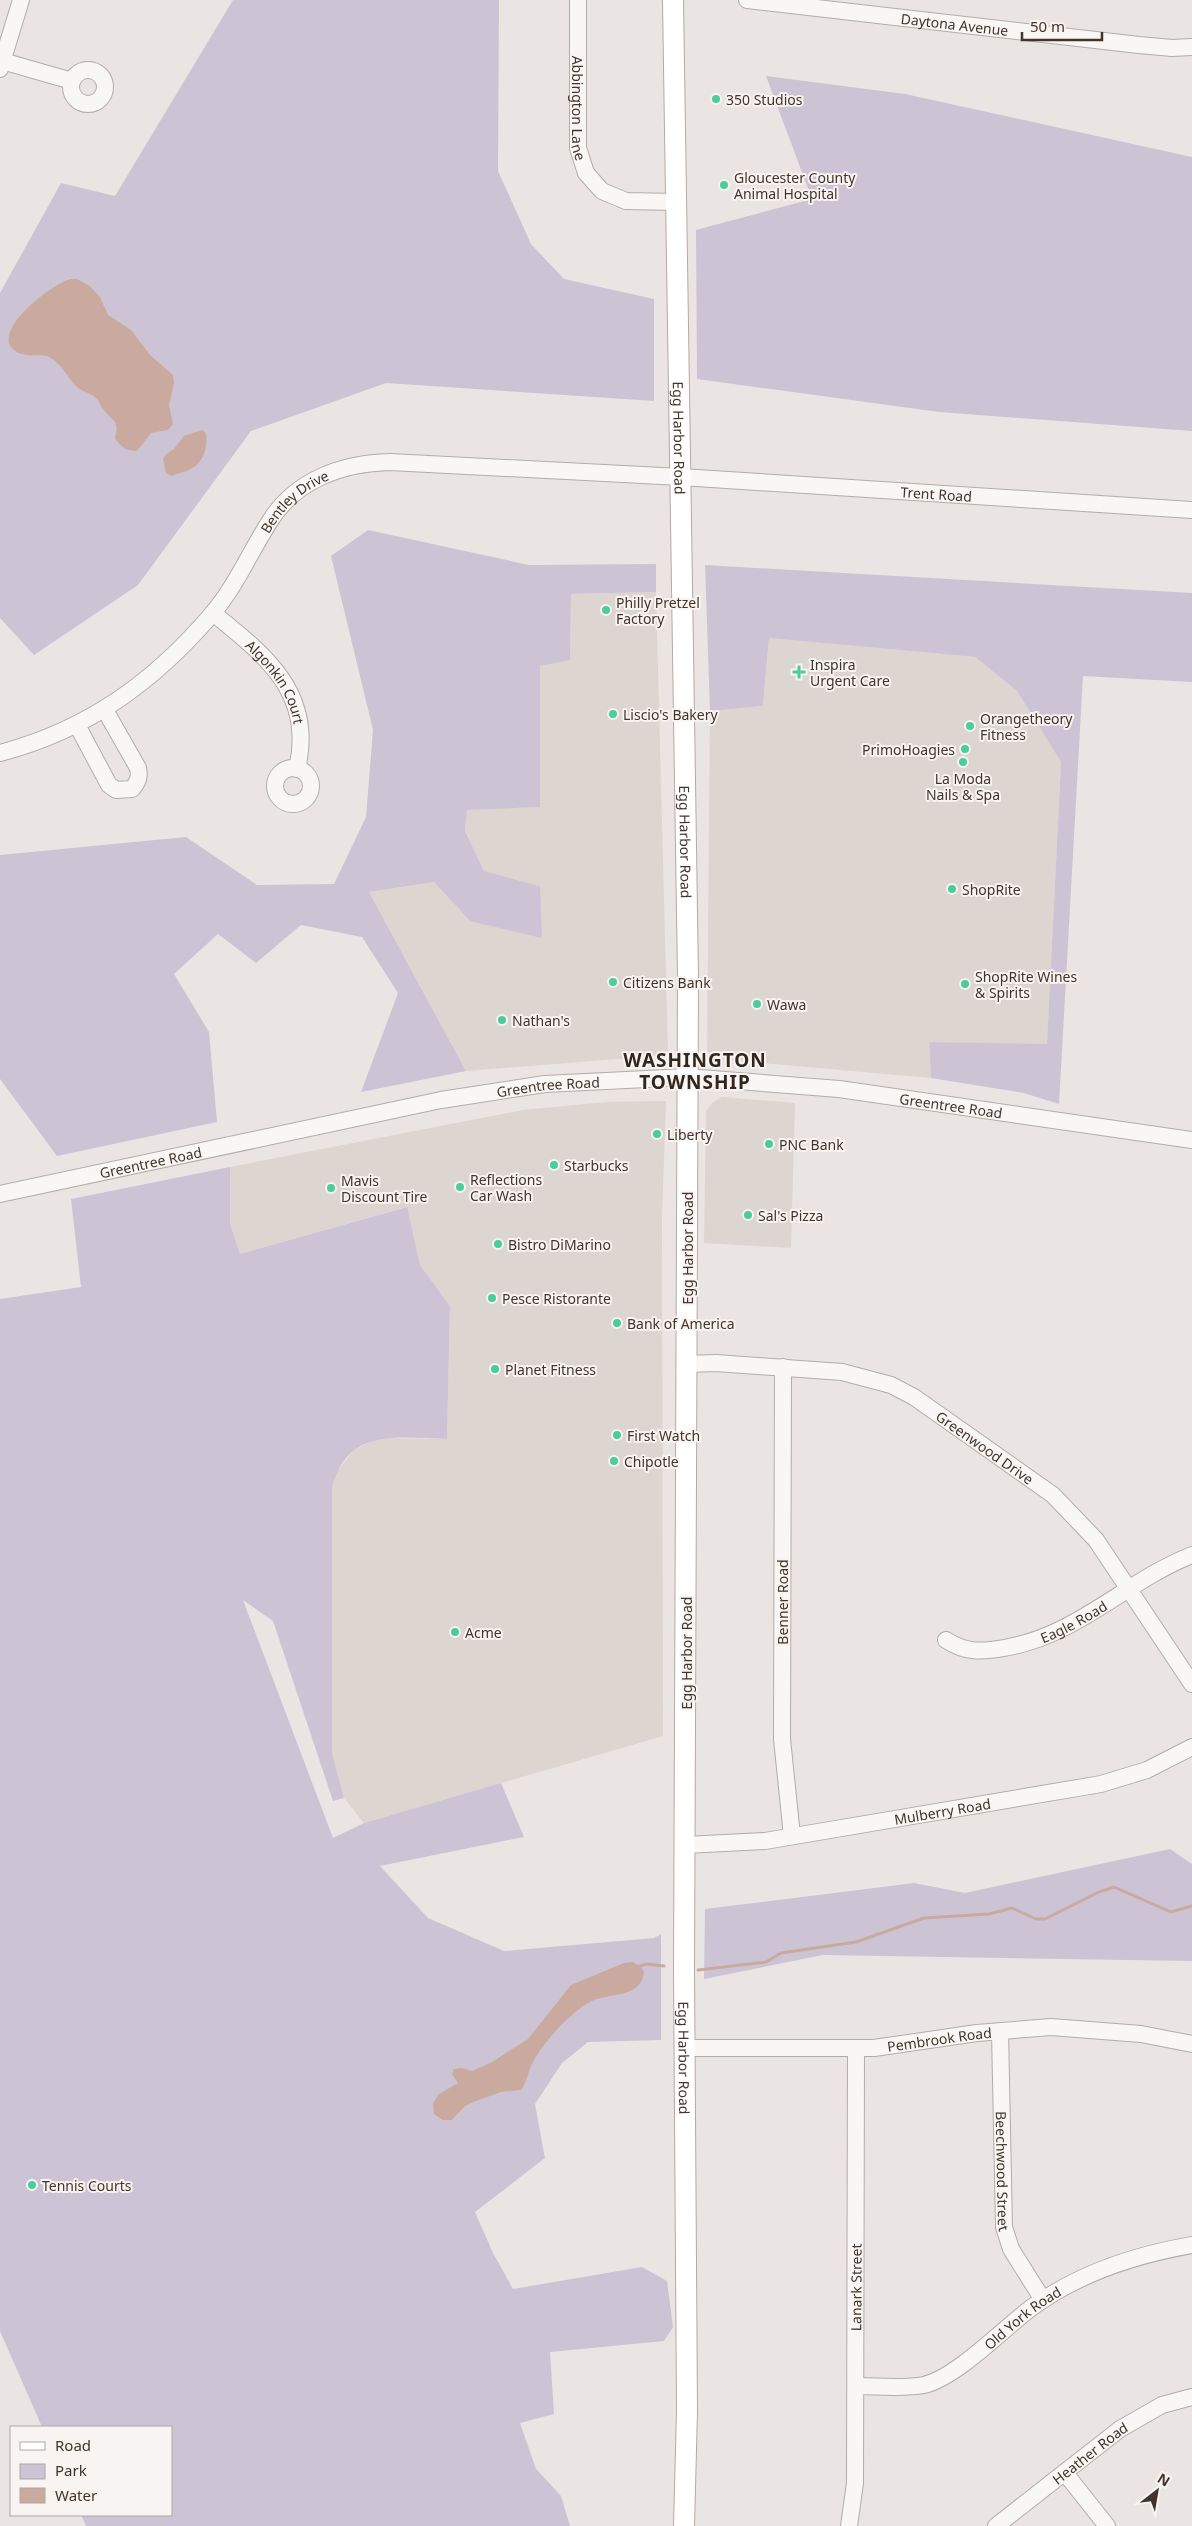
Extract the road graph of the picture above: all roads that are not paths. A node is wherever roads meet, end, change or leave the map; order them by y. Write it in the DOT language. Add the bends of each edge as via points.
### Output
graph roads {
  1 [pos="21,0"];
  2 [pos="578,0"];
  3 [pos="673,0"];
  4 [pos="747,0"];
  5 [pos="1192,46"];
  6 [pos="1,65"];
  7 [pos="72,81"];
  8 [pos="675,202"];
  9 [pos="681,477"];
  10 [pos="1192,510"];
  11 [pos="213,613"];
  12 [pos="105,710"];
  13 [pos="77,725"];
  14 [pos="0,753"];
  15 [pos="297,769"];
  16 [pos="688,1076"];
  17 [pos="1192,1140"];
  18 [pos="0,1194"];
  19 [pos="686,1364"];
  20 [pos="783,1367"];
  21 [pos="1192,1555"];
  22 [pos="1129,1590"];
  23 [pos="946,1640"];
  24 [pos="1192,1684"];
  25 [pos="1192,1747"];
  26 [pos="792,1836"];
  27 [pos="685,1845"];
  28 [pos="1000,2031"];
  29 [pos="1192,2044"];
  30 [pos="685,2048"];
  31 [pos="856,2049"];
  32 [pos="1192,2245"];
  33 [pos="1043,2300"];
  34 [pos="856,2386"];
  35 [pos="1192,2397"];
  36 [pos="1065,2473"];
  37 [pos="684,2526"];
  38 [pos="849,2526"];
  39 [pos="996,2526"];
  40 [pos="1107,2526"];
  1 -- 6 [label="street"];
  2 -- 8 [label="street, Abbington Lane" via="578,148 586,172 602,191 626,201"];
  3 -- 8 [label="main road, Egg Harbor Road"];
  4 -- 5 [label="street, Daytona Avenue" via="1139,45"];
  6 -- 7 [label="street"];
  8 -- 9 [label="main road, Egg Harbor Road"];
  9 -- 10 [label="street, Trent Road"];
  9 -- 11 [label="street, Bentley Drive" via="390,462 338,469 306,485 279,509"];
  9 -- 16 [label="main road, Egg Harbor Road"];
  11 -- 12 [label="street, Bentley Drive" via="172,658"];
  11 -- 15 [label="street, Algonkin Court" via="260,652 287,686 301,728"];
  12 -- 13 [label="street, Bentley Drive"];
  12 -- 13 [label="street" via="138,768 140,775 132,789 116,790 109,785"];
  13 -- 14 [label="street, Bentley Drive"];
  16 -- 17 [label="street, Greentree Road" via="839,1089"];
  16 -- 18 [label="street, Greentree Road" via="545,1084 441,1100"];
  16 -- 19 [label="main road, Egg Harbor Road"];
  19 -- 20 [label="street, Greenwood Drive"];
  19 -- 27 [label="main road, Egg Harbor Road"];
  20 -- 22 [label="street, Greenwood Drive" via="866,1376 914,1397 1054,1495 1090,1532"];
  20 -- 26 [label="street, Benner Road" via="782,1739"];
  21 -- 22 [label="street, Eagle Road"];
  22 -- 23 [label="street, Eagle Road" via="1070,1626 1029,1643 980,1652 967,1651"];
  22 -- 24 [label="street, Greenwood Drive"];
  25 -- 26 [label="street, Mulberry Road" via="1147,1770 1101,1784"];
  26 -- 27 [label="street, Mulberry Road" via="743,1843"];
  27 -- 30 [label="main road, Egg Harbor Road"];
  28 -- 29 [label="street, Pembrook Road" via="1074,2027 1141,2034"];
  28 -- 31 [label="street, Pembrook Road"];
  28 -- 33 [label="street, Beechwood Street" via="1004,2227 1011,2250"];
  30 -- 31 [label="street, Pembrook Road"];
  30 -- 37 [label="main road, Egg Harbor Road" via="687,2411"];
  31 -- 34 [label="street, Lanark Street"];
  32 -- 33 [label="street, Old York Road" via="1111,2265"];
  33 -- 34 [label="street, Old York Road" via="957,2367 935,2380 900,2387"];
  34 -- 38 [label="street, Lanark Street" via="855,2483"];
  35 -- 36 [label="street, Heather Road" via="1162,2405 1135,2419"];
  36 -- 39 [label="street, Heather Road"];
  36 -- 40 [label="street"];
}
